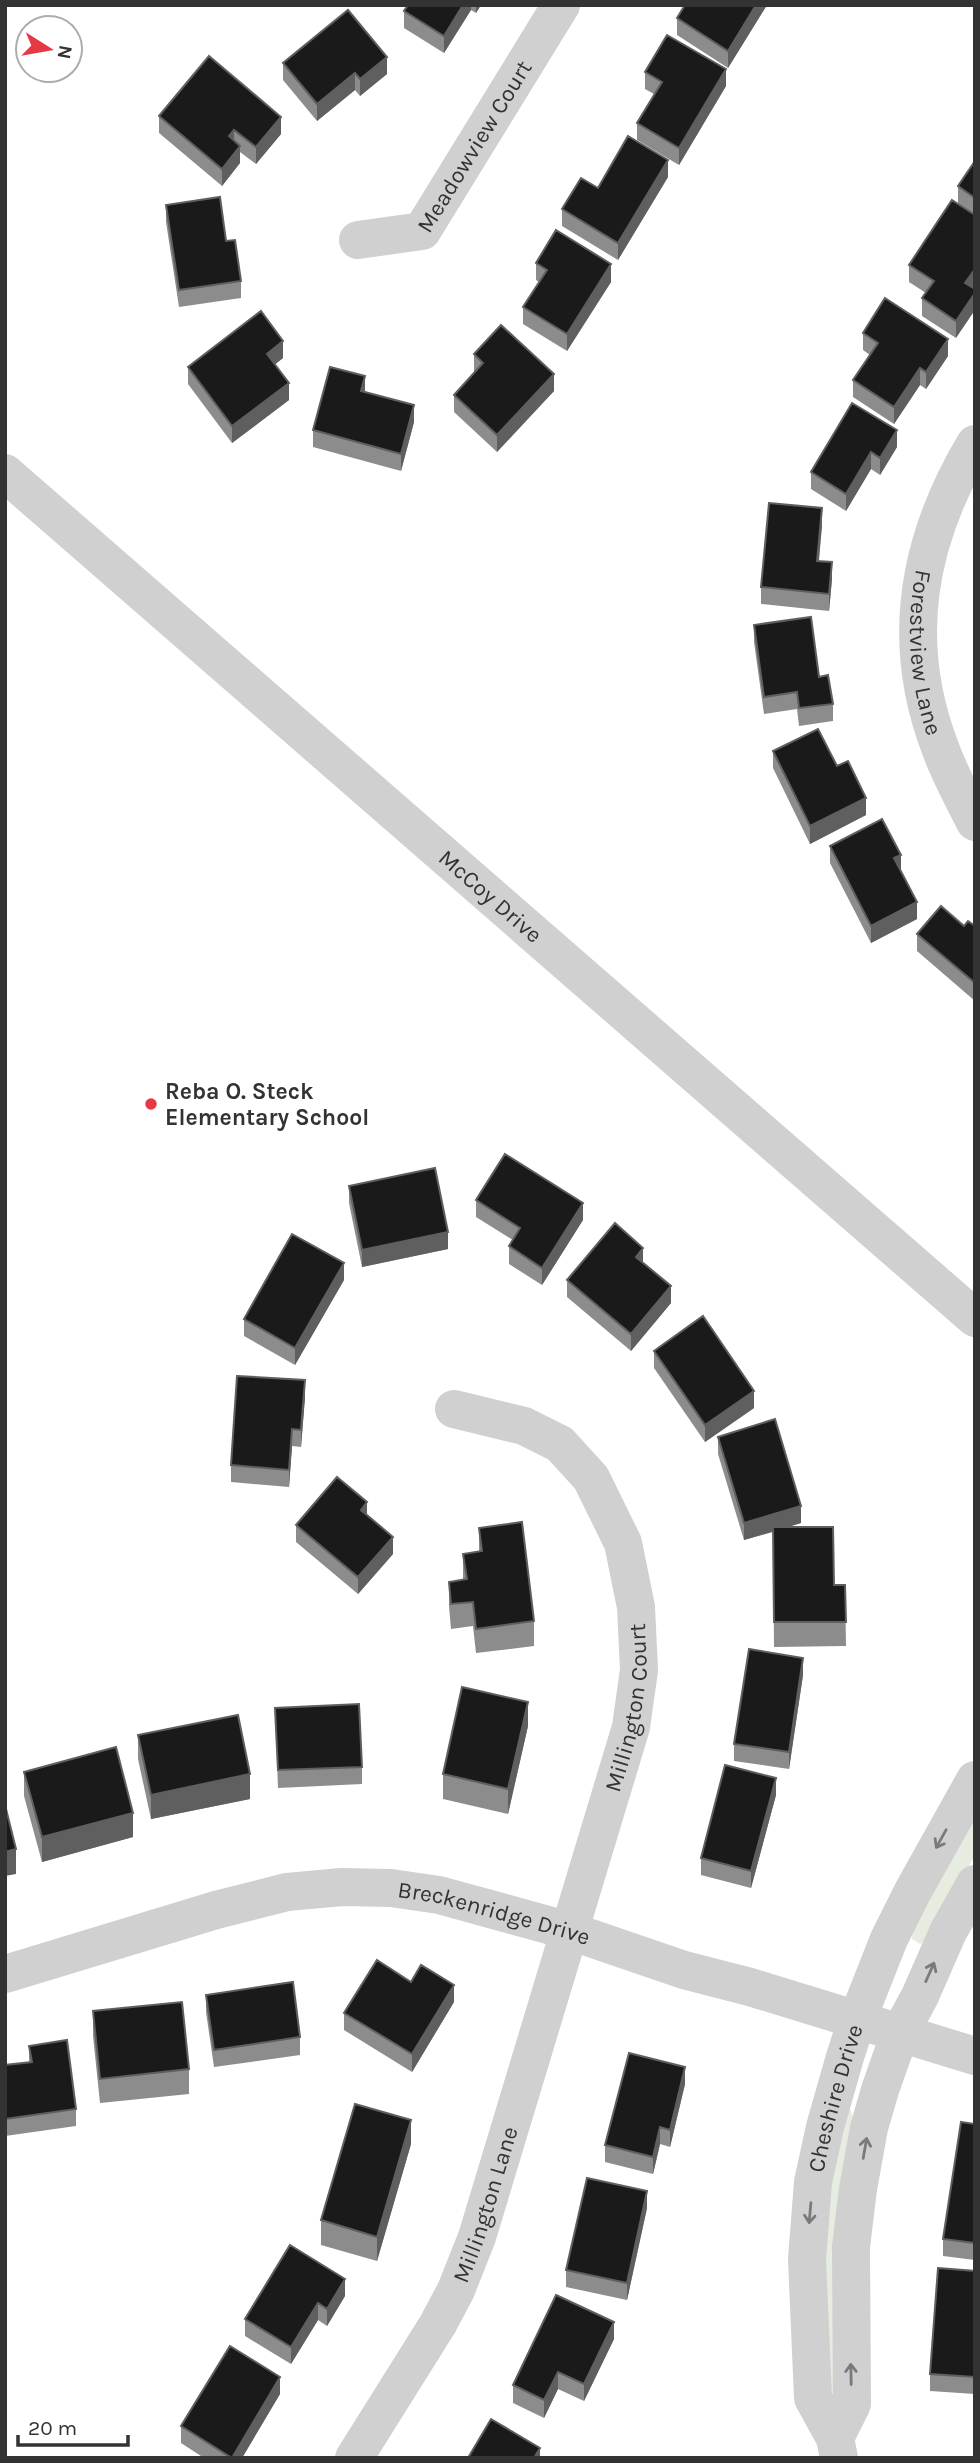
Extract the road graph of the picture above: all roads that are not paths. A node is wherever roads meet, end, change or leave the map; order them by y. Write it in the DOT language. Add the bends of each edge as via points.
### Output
graph roads {
  1 [pos="561,5"];
  2 [pos="358,240"];
  3 [pos="975,444"];
  4 [pos="5,473"];
  5 [pos="975,822"];
  6 [pos="975,1318"];
  7 [pos="454,1409"];
  8 [pos="975,1780"];
  9 [pos="975,1884"];
  10 [pos="570,1931"];
  11 [pos="5,1974"];
  12 [pos="857,2020"];
  13 [pos="901,2033"];
  14 [pos="975,2056"];
  15 [pos="837,2448"];
  16 [pos="354,2458"];
  1 -- 2 [label="street, Meadowview Court" via="422,231"];
  3 -- 5 [label="street, Forestview Lane" via="941,507 930,540 922,575 918,635 924,695 940,750"];
  4 -- 6 [label="street, McCoy Drive"];
  7 -- 10 [label="street, Millington Court" via="524,1426 560,1444 591,1478 623,1543 636,1607 639,1670 631,1727"];
  8 -- 12 [label="street, Cheshire Drive, one-way" via="895,1927"];
  13 -- 9 [label="street, Cheshire Drive, one-way"];
  10 -- 11 [label="street, Breckenridge Drive" via="439,1895 342,1887 287,1892 216,1910"];
  10 -- 12 [label="street, Breckenridge Drive"];
  10 -- 16 [label="street, Millington Lane" via="477,2237 456,2290"];
  12 -- 13 [label="street, Breckenridge Drive"];
  12 -- 15 [label="street, Cheshire Drive, one-way" via="822,2138 813,2182 807,2259 813,2398"];
  13 -- 14 [label="street, Breckenridge Drive"];
  15 -- 13 [label="street, Cheshire Drive, one-way" via="852,2404 851,2246 858,2189 869,2129"];
}
